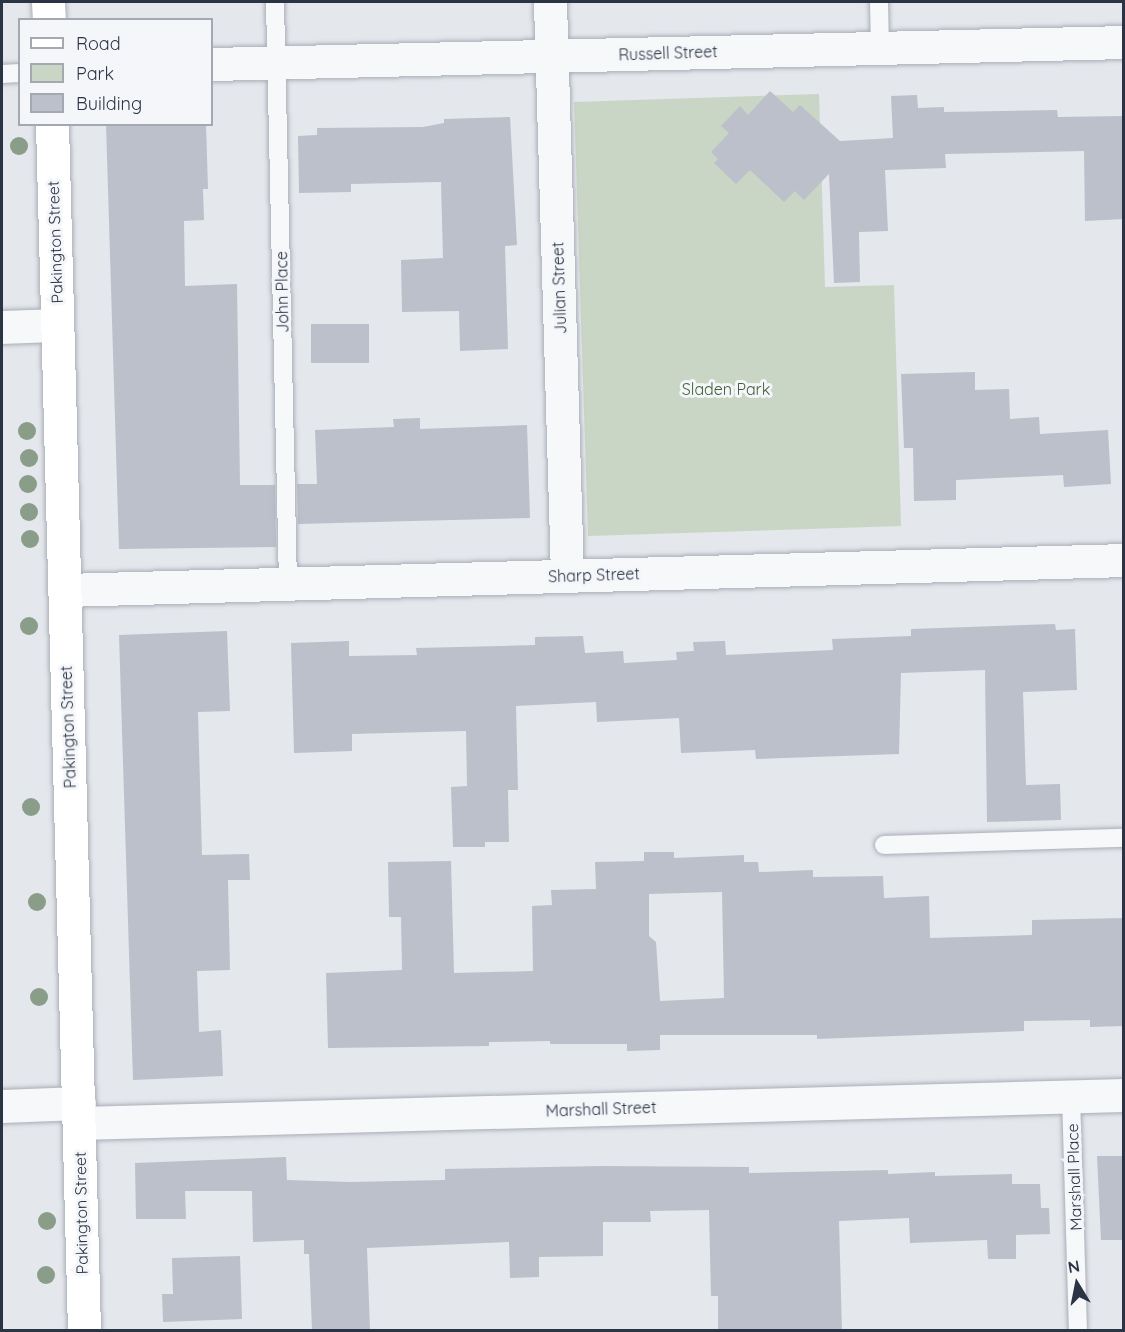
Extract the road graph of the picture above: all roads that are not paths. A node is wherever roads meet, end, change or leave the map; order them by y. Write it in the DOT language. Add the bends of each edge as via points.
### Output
graph roads {
  1 [pos="48,2"];
  2 [pos="275,2"];
  3 [pos="550,2"];
  4 [pos="879,2"];
  5 [pos="49,18"];
  6 [pos="1124,42"];
  7 [pos="880,48"];
  8 [pos="552,56"];
  9 [pos="277,62"];
  10 [pos="213,64"];
  11 [pos="18,73"];
  12 [pos="2,74"];
  13 [pos="52,126"];
  14 [pos="57,325"];
  15 [pos="2,327"];
  16 [pos="1124,560"];
  17 [pos="567,575"];
  18 [pos="288,583"];
  19 [pos="65,590"];
  20 [pos="1124,838"];
  21 [pos="884,845"];
  22 [pos="1124,1095"];
  23 [pos="1071,1096"];
  24 [pos="2,1106"];
  25 [pos="79,1113"];
  26 [pos="84,1330"];
  27 [pos="1078,1330"];
  1 -- 5 [label="street"];
  2 -- 9 [label="lane, John Place"];
  3 -- 8 [label="street, Julian Street"];
  4 -- 7 [label="lane"];
  6 -- 7 [label="street, Russell Street"];
  7 -- 8 [label="street, Russell Street"];
  8 -- 9 [label="street, Russell Street"];
  8 -- 17 [label="street, Julian Street"];
  9 -- 10 [label="street, Russell Street"];
  9 -- 18 [label="lane, John Place"];
  11 -- 12 [label="lane"];
  13 -- 14 [label="street, Pakington Street"];
  14 -- 15 [label="street"];
  14 -- 19 [label="street, Pakington Street"];
  16 -- 17 [label="street, Sharp Street"];
  17 -- 18 [label="street, Sharp Street"];
  18 -- 19 [label="street, Sharp Street"];
  19 -- 25 [label="street, Pakington Street"];
  20 -- 21 [label="lane"];
  22 -- 23 [label="street, Marshall Street"];
  23 -- 25 [label="street, Marshall Street"];
  23 -- 27 [label="lane, Marshall Place"];
  24 -- 25 [label="street, Marshall Street"];
  25 -- 26 [label="street, Pakington Street"];
}
